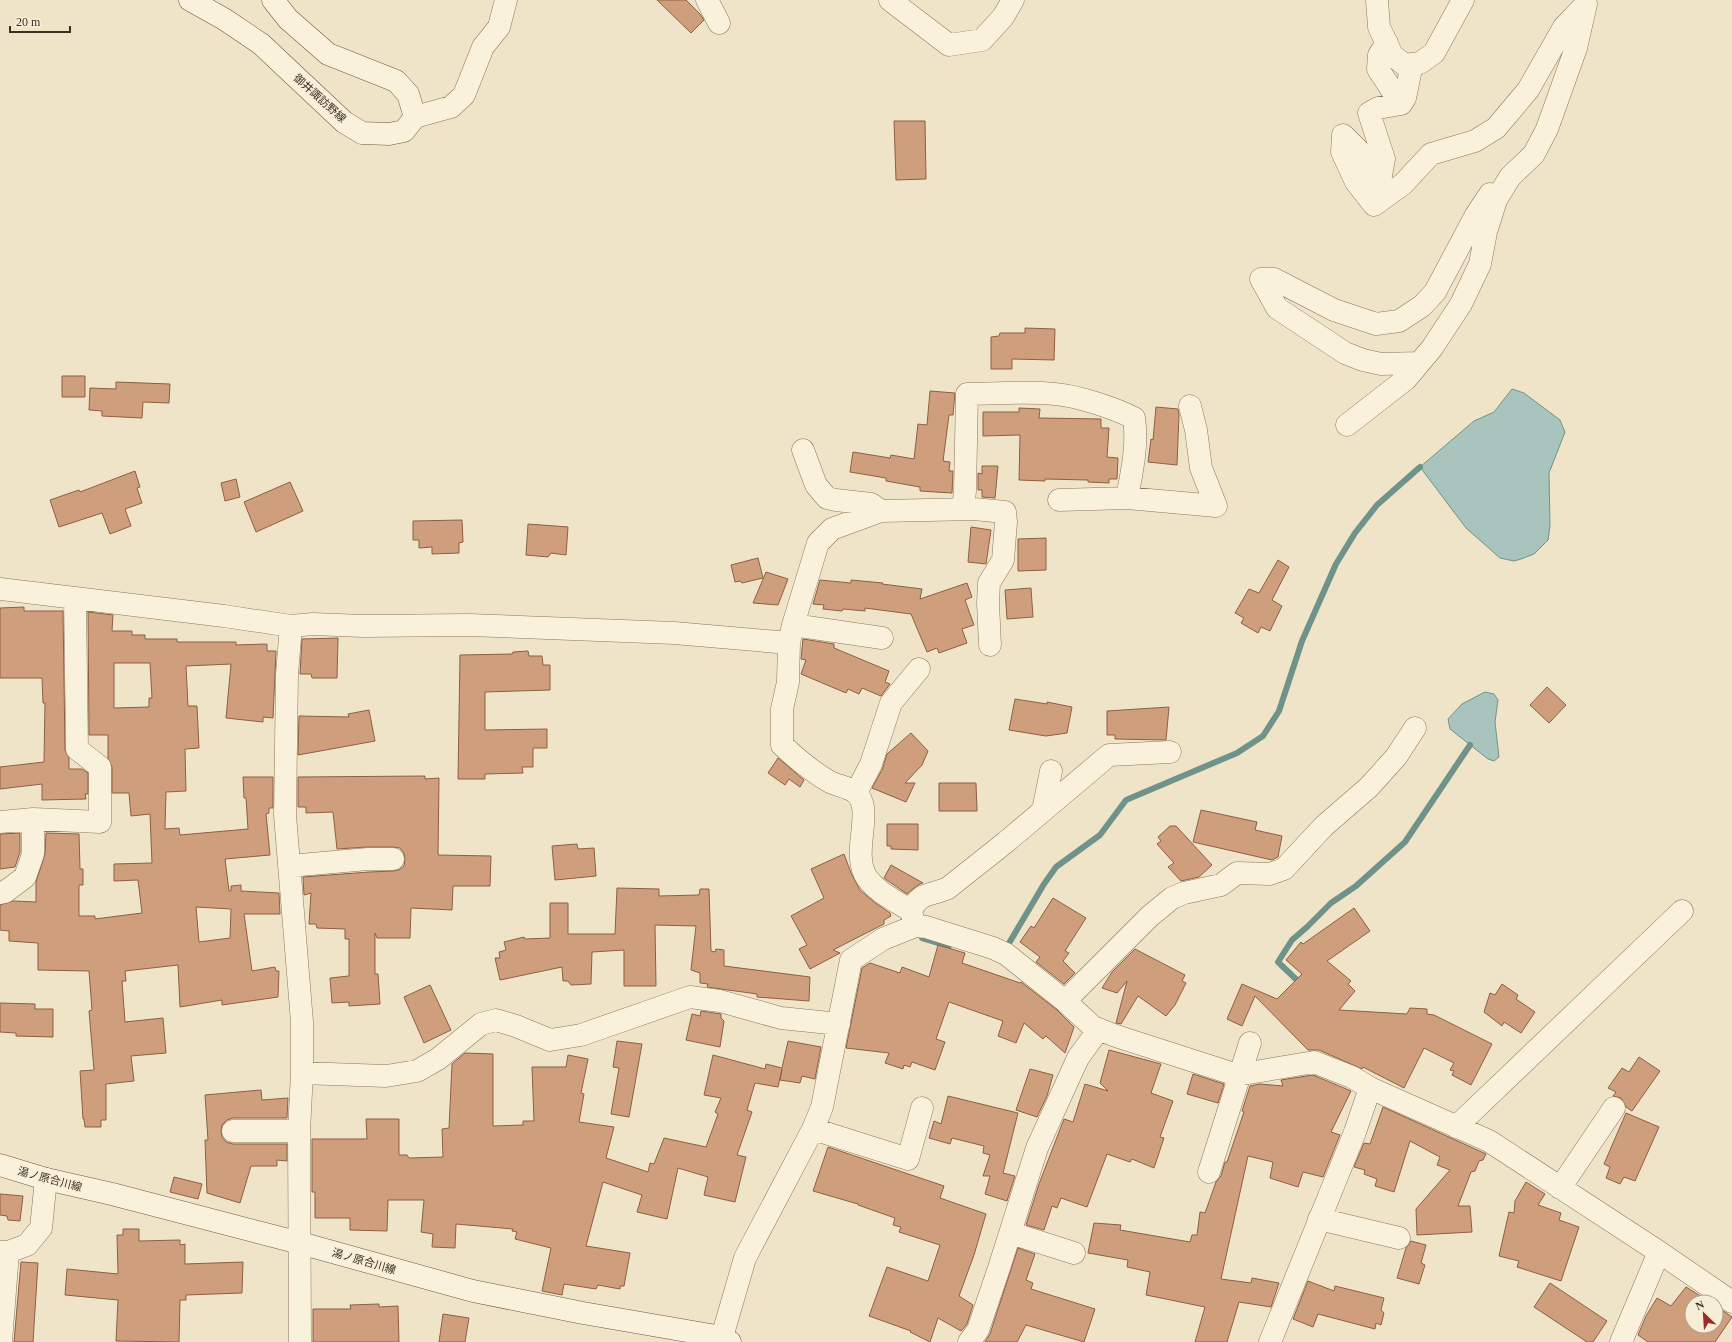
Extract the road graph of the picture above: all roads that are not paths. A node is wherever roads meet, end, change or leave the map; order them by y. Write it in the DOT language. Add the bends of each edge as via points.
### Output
graph roads {
  1 [pos="190,0"];
  2 [pos="273,0"];
  3 [pos="506,0"];
  4 [pos="707,0"];
  5 [pos="890,0"];
  6 [pos="1013,0"];
  7 [pos="1377,0"];
  8 [pos="1463,0"];
  9 [pos="719,23"];
  10 [pos="1387,43"];
  11 [pos="1412,64"];
  12 [pos="1401,104"];
  13 [pos="415,117"];
  14 [pos="1510,177"];
  15 [pos="1419,363"];
  16 [pos="1190,406"];
  17 [pos="1348,425"];
  18 [pos="803,450"];
  19 [pos="1127,498"];
  20 [pos="1059,500"];
  21 [pos="963,509"];
  22 [pos="881,511"];
  23 [pos="0,589"];
  24 [pos="75,599"];
  25 [pos="291,626"];
  26 [pos="791,634"];
  27 [pos="882,638"];
  28 [pos="990,646"];
  29 [pos="919,669"];
  30 [pos="1415,728"];
  31 [pos="1170,752"];
  32 [pos="1051,771"];
  33 [pos="856,793"];
  34 [pos="1043,811"];
  35 [pos="34,819"];
  36 [pos="0,822"];
  37 [pos="393,859"];
  38 [pos="289,866"];
  39 [pos="0,893"];
  40 [pos="1682,911"];
  41 [pos="913,919"];
  42 [pos="1065,1001"];
  43 [pos="839,1024"];
  44 [pos="1099,1029"];
  45 [pos="1250,1043"];
  46 [pos="302,1074"];
  47 [pos="1240,1075"];
  48 [pos="1370,1088"];
  49 [pos="922,1108"];
  50 [pos="1614,1108"];
  51 [pos="1456,1127"];
  52 [pos="813,1129"];
  53 [pos="233,1131"];
  54 [pos="299,1131"];
  55 [pos="0,1165"];
  56 [pos="1209,1172"];
  57 [pos="46,1179"];
  58 [pos="1560,1188"];
  59 [pos="1319,1219"];
  60 [pos="1011,1233"];
  61 [pos="1400,1238"];
  62 [pos="300,1243"];
  63 [pos="4,1252"];
  64 [pos="1660,1252"];
  65 [pos="1074,1253"];
  66 [pos="1732,1302"];
  67 [pos="726,1339"];
  68 [pos="1,1342"];
  69 [pos="300,1342"];
  70 [pos="969,1342"];
  71 [pos="1270,1342"];
  72 [pos="1621,1342"];
  1 -- 13 [label="street, 御井諏訪野線" via="224,18 261,44 344,122 362,133 389,134 404,131"];
  2 -- 13 [label="street" via="288,19 328,54 396,81 408,94"];
  3 -- 13 [label="street" via="499,27 482,47 464,95 451,107"];
  4 -- 9 [label="street"];
  5 -- 6 [label="street" via="949,45 982,40 1003,17"];
  7 -- 10 [label="street" via="1379,27"];
  8 -- 11 [label="street" via="1434,53 1420,63"];
  10 -- 11 [label="street" via="1392,55 1405,64"];
  10 -- 12 [label="street" via="1379,55 1378,69"];
  11 -- 12 [label="street" via="1405,98"];
  12 -- 14 [label="street" via="1378,108 1369,113 1384,159 1380,181 1359,151 1342,135 1342,152 1356,182 1374,205 1403,184 1431,154 1476,141 1496,128 1528,90 1564,27 1586,4 1576,48 1547,129 1534,154"];
  14 -- 15 [label="street" via="1496,200 1480,264 1460,304 1432,348"];
  14 -- 15 [label="street" via="1488,196 1435,292 1422,306 1398,321 1376,324 1334,310 1274,279 1261,279 1277,308 1345,353 1381,364"];
  15 -- 17 [label="street" via="1406,379"];
  16 -- 19 [label="street" via="1201,468 1216,506"];
  18 -- 22 [label="street" via="816,485 827,498 871,504"];
  19 -- 20 [label="street"];
  19 -- 21 [label="street" via="1135,450 1134,418 1104,406 1057,394 967,394"];
  21 -- 22 [label="street"];
  21 -- 28 [label="street" via="1005,512 1003,560 989,583"];
  22 -- 26 [label="street" via="832,529 818,543"];
  23 -- 24 [label="street"];
  24 -- 25 [label="street"];
  24 -- 35 [label="street" via="78,749 100,767 100,822"];
  25 -- 26 [label="street" via="469,625 674,633"];
  25 -- 38 [label="street" via="287,674 285,815"];
  26 -- 27 [label="street"];
  26 -- 33 [label="street" via="788,682 782,709 782,745 813,771"];
  29 -- 33 [label="street" via="891,703 872,764"];
  30 -- 42 [label="street" via="1396,757 1369,787 1324,826 1284,869 1270,874 1237,873 1221,885 1172,898 1150,916"];
  31 -- 34 [label="street" via="1110,755"];
  32 -- 34 [label="street"];
  33 -- 41 [label="street" via="862,804 864,817 860,843 861,863 867,878"];
  34 -- 41 [label="street" via="948,888 919,898"];
  35 -- 36 [label="street"];
  35 -- 39 [label="street" via="33,854 25,877"];
  37 -- 38 [label="street"];
  38 -- 46 [label="street" via="302,1022"];
  40 -- 51 [label="street"];
  41 -- 42 [label="street" via="926,927 1006,954"];
  41 -- 43 [label="street" via="852,960"];
  42 -- 44 [label="street" via="1093,1027"];
  43 -- 46 [label="street" via="781,1018 720,1001 690,997 581,1036 550,1040 496,1020 481,1024 438,1059 417,1071 386,1076"];
  43 -- 52 [label="street" via="822,1107"];
  44 -- 47 [label="street"];
  44 -- 60 [label="street" via="1078,1058 1037,1148"];
  45 -- 47 [label="street"];
  46 -- 54 [label="street"];
  47 -- 48 [label="street" via="1314,1062 1352,1077"];
  47 -- 56 [label="street"];
  48 -- 51 [label="street"];
  48 -- 59 [label="street"];
  49 -- 52 [label="street" via="908,1159"];
  50 -- 58 [label="street"];
  51 -- 58 [label="street" via="1489,1141"];
  52 -- 67 [label="street" via="745,1258"];
  53 -- 54 [label="street"];
  54 -- 62 [label="street"];
  55 -- 57 [label="street, 湯ノ原合川線"];
  57 -- 62 [label="street, 湯ノ原合川線"];
  57 -- 63 [label="street" via="41,1228 27,1245"];
  58 -- 64 [label="street"];
  59 -- 61 [label="street"];
  59 -- 71 [label="street"];
  60 -- 65 [label="street"];
  60 -- 70 [label="street" via="978,1330"];
  62 -- 67 [label="street, 湯ノ原合川線" via="473,1291"];
  62 -- 69 [label="street"];
  63 -- 68 [label="street"];
  64 -- 66 [label="street"];
  64 -- 72 [label="street"];
}
